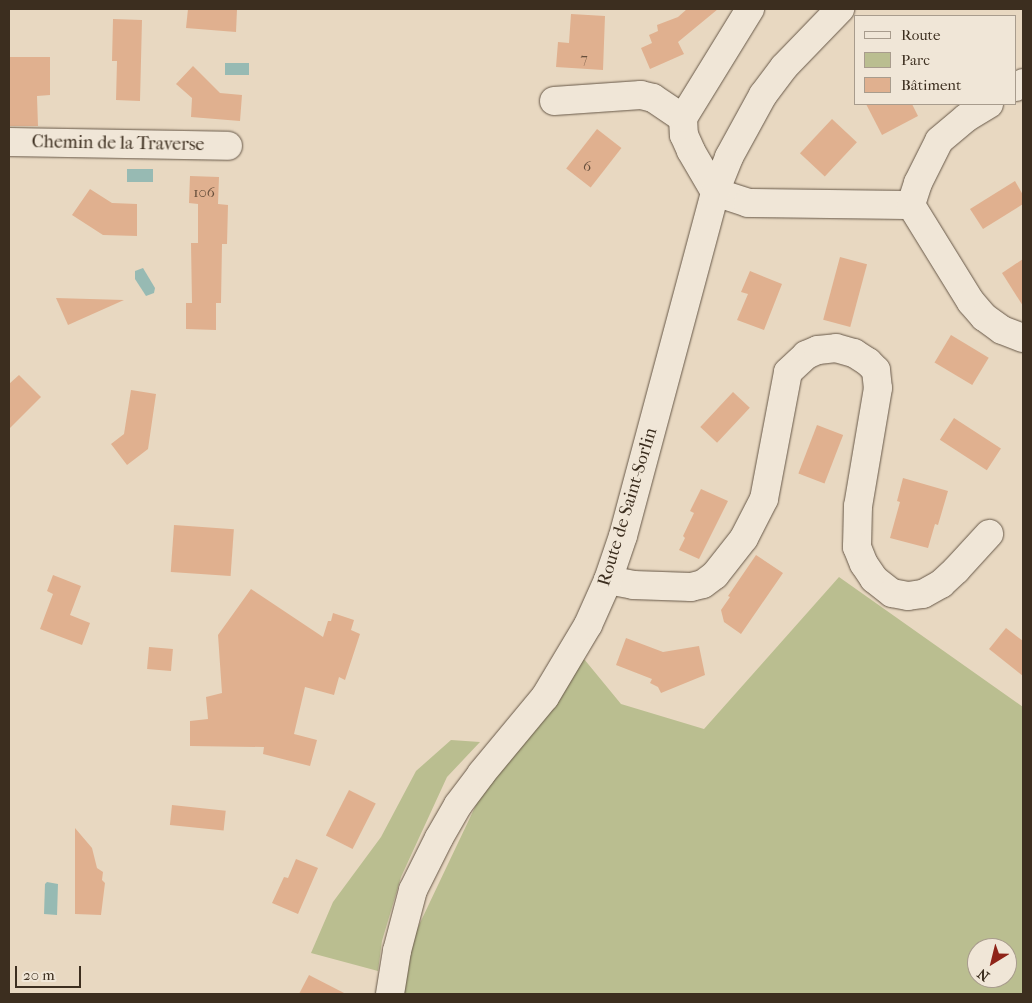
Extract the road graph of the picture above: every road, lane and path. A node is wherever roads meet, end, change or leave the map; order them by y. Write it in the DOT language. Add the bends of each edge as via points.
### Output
graph roads {
  1 [pos="750,9"];
  2 [pos="840,9"];
  3 [pos="554,101"];
  4 [pos="988,105"];
  5 [pos="683,118"];
  6 [pos="9,142"];
  7 [pos="228,146"];
  8 [pos="715,192"];
  9 [pos="911,205"];
  10 [pos="1023,338"];
  11 [pos="989,534"];
  12 [pos="608,580"];
  13 [pos="390,994"];
  1 -- 5 [label="street"];
  2 -- 8 [label="street, Route de Saint-Sorlin" via="804,43 763,95 744,127"];
  3 -- 5 [label="street" via="641,95 653,98"];
  4 -- 9 [label="street" via="939,141"];
  5 -- 8 [label="street" via="684,135"];
  6 -- 7 [label="street, Chemin de la Traverse"];
  8 -- 9 [label="street" via="748,202"];
  8 -- 12 [label="street, Route de Saint-Sorlin"];
  9 -- 10 [label="street" via="971,302 1002,330"];
  11 -- 12 [label="street" via="951,575 923,594 892,593 874,579 857,547 858,506 878,388 876,370 854,353 836,348 818,350 806,355 788,372 764,499 744,538 715,575 703,584 691,587 633,585"];
  12 -- 13 [label="street, Route de Saint-Sorlin" via="581,639 545,698 481,774 438,838 408,906"];
}
